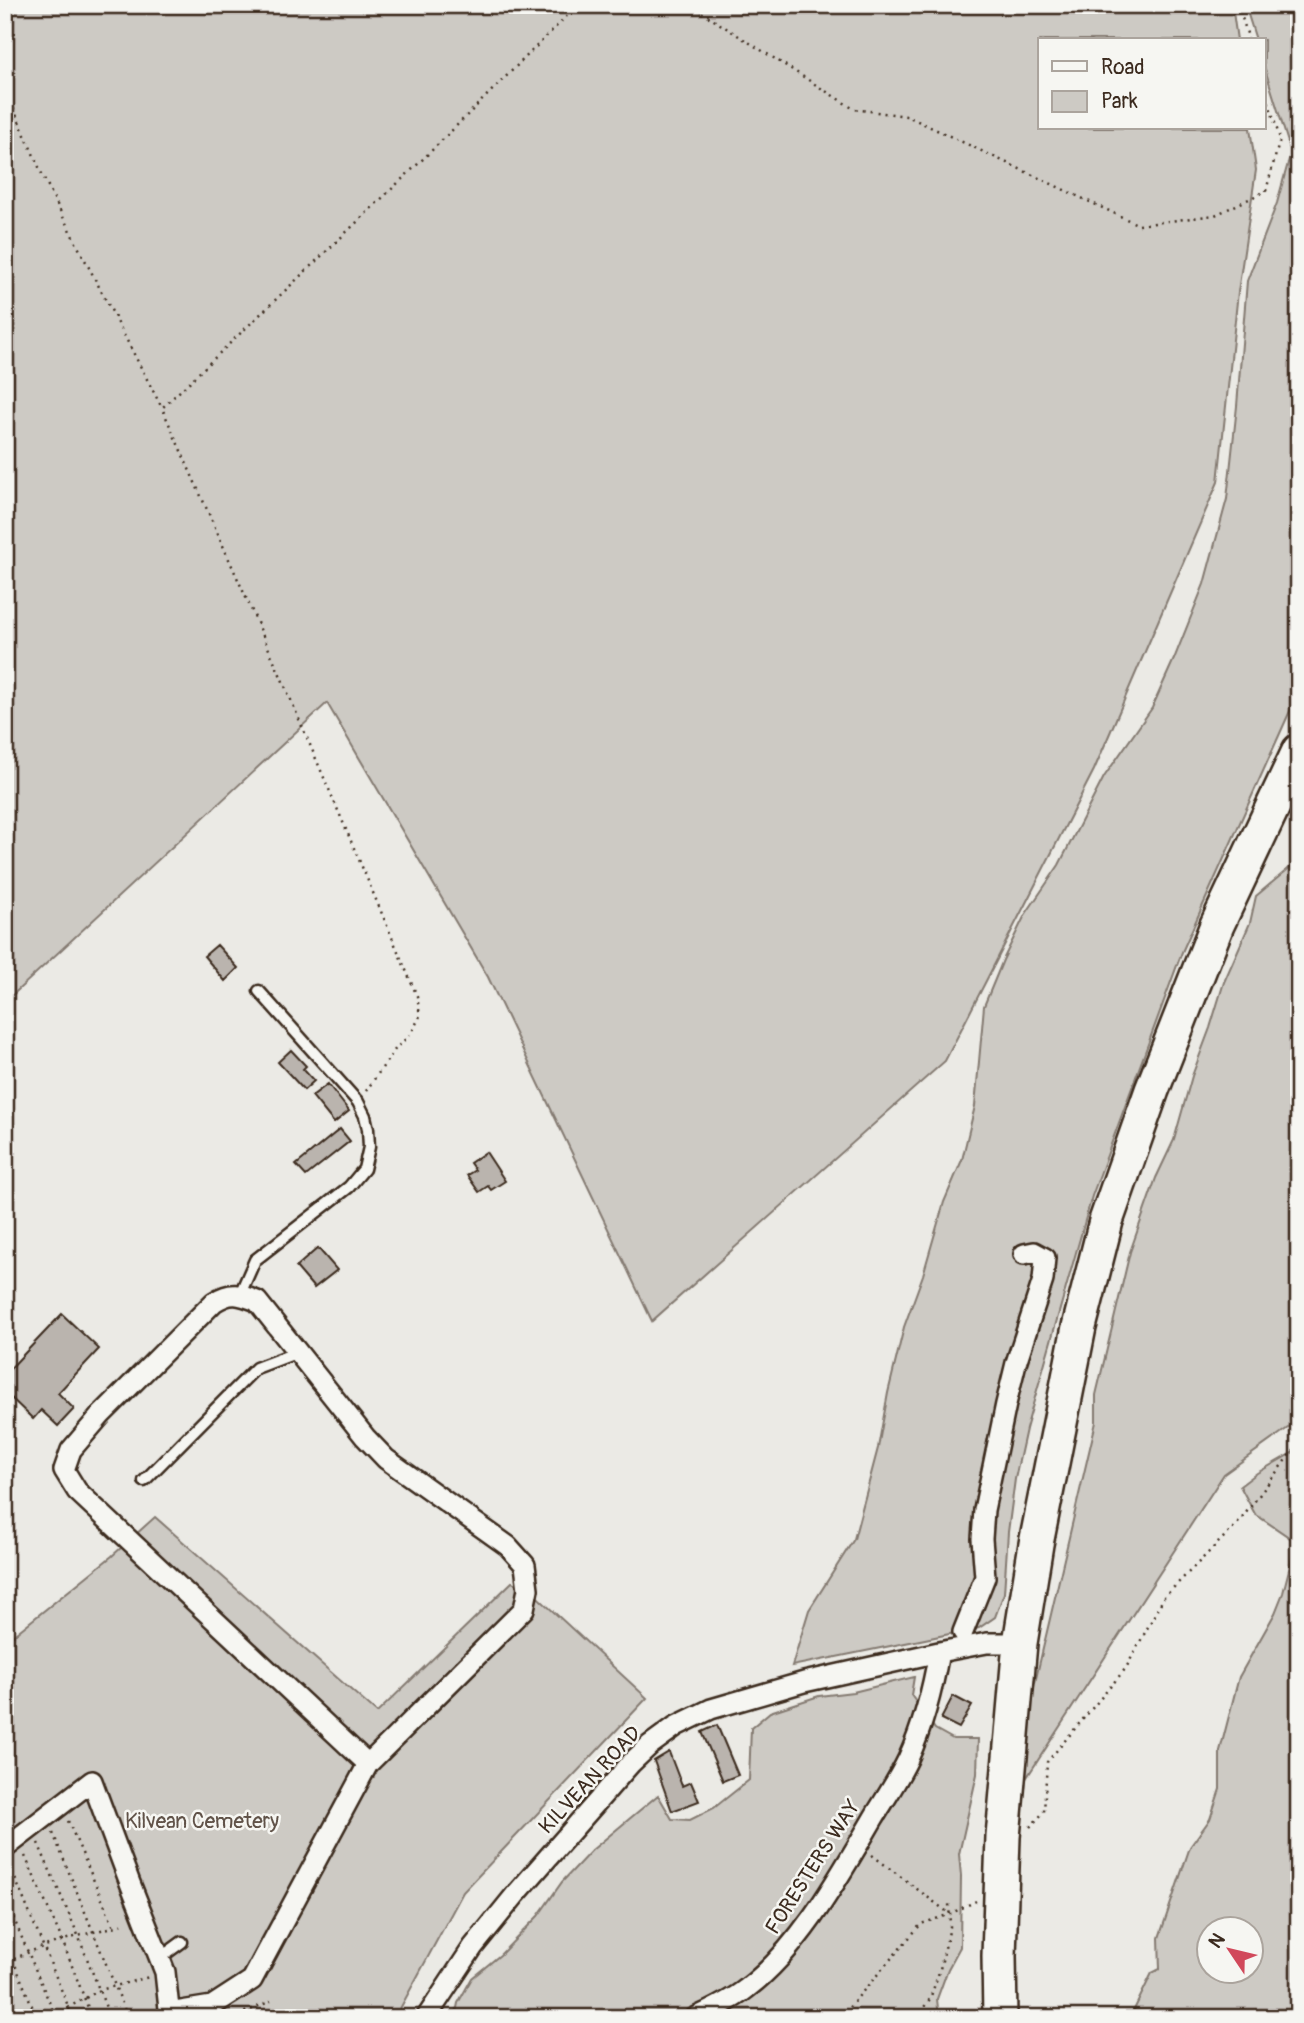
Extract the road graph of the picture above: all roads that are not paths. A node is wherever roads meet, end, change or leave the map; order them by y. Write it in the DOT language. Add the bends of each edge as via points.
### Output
graph roads {
  1 [pos="1299,751"];
  2 [pos="259,991"];
  3 [pos="1024,1254"];
  4 [pos="240,1294"];
  5 [pos="298,1352"];
  6 [pos="144,1481"];
  7 [pos="963,1632"];
  8 [pos="1020,1643"];
  9 [pos="939,1652"];
  10 [pos="368,1764"];
  11 [pos="29,1833"];
  12 [pos="182,1942"];
  13 [pos="163,1965"];
  14 [pos="210,2012"];
  15 [pos="169,2015"];
  16 [pos="426,2018"];
  17 [pos="695,2018"];
  18 [pos="1000,2018"];
  1 -- 8 [label="highway" via="1217,926 1106,1221 1060,1420"];
  2 -- 4 [label="lane" via="358,1102 369,1147 364,1169 349,1187 256,1260"];
  3 -- 7 [label="street" via="1034,1252 1045,1258 1043,1280 1016,1363 987,1495 982,1539 985,1577"];
  4 -- 5 [label="street" via="257,1301"];
  4 -- 10 [label="street" via="224,1295 214,1302 101,1415 71,1450 64,1470 77,1491"];
  5 -- 6 [label="lane" via="256,1368"];
  5 -- 10 [label="street" via="386,1459 508,1546 526,1565 524,1609"];
  8 -- 9 [label="street, KILVEAN ROAD" via="987,1643"];
  8 -- 18 [label="highway" via="1003,1837"];
  9 -- 16 [label="street, KILVEAN ROAD" via="804,1682 711,1709 676,1726 631,1763 516,1894 473,1947"];
  9 -- 17 [label="street, FORESTERS WAY" via="908,1760 814,1913 781,1956 746,1990"];
  10 -- 14 [label="street" via="252,1980"];
  11 -- 13 [label="street" via="92,1781"];
  12 -- 13 [label="lane"];
  13 -- 15 [label="street"];
  14 -- 15 [label="street"];
}
